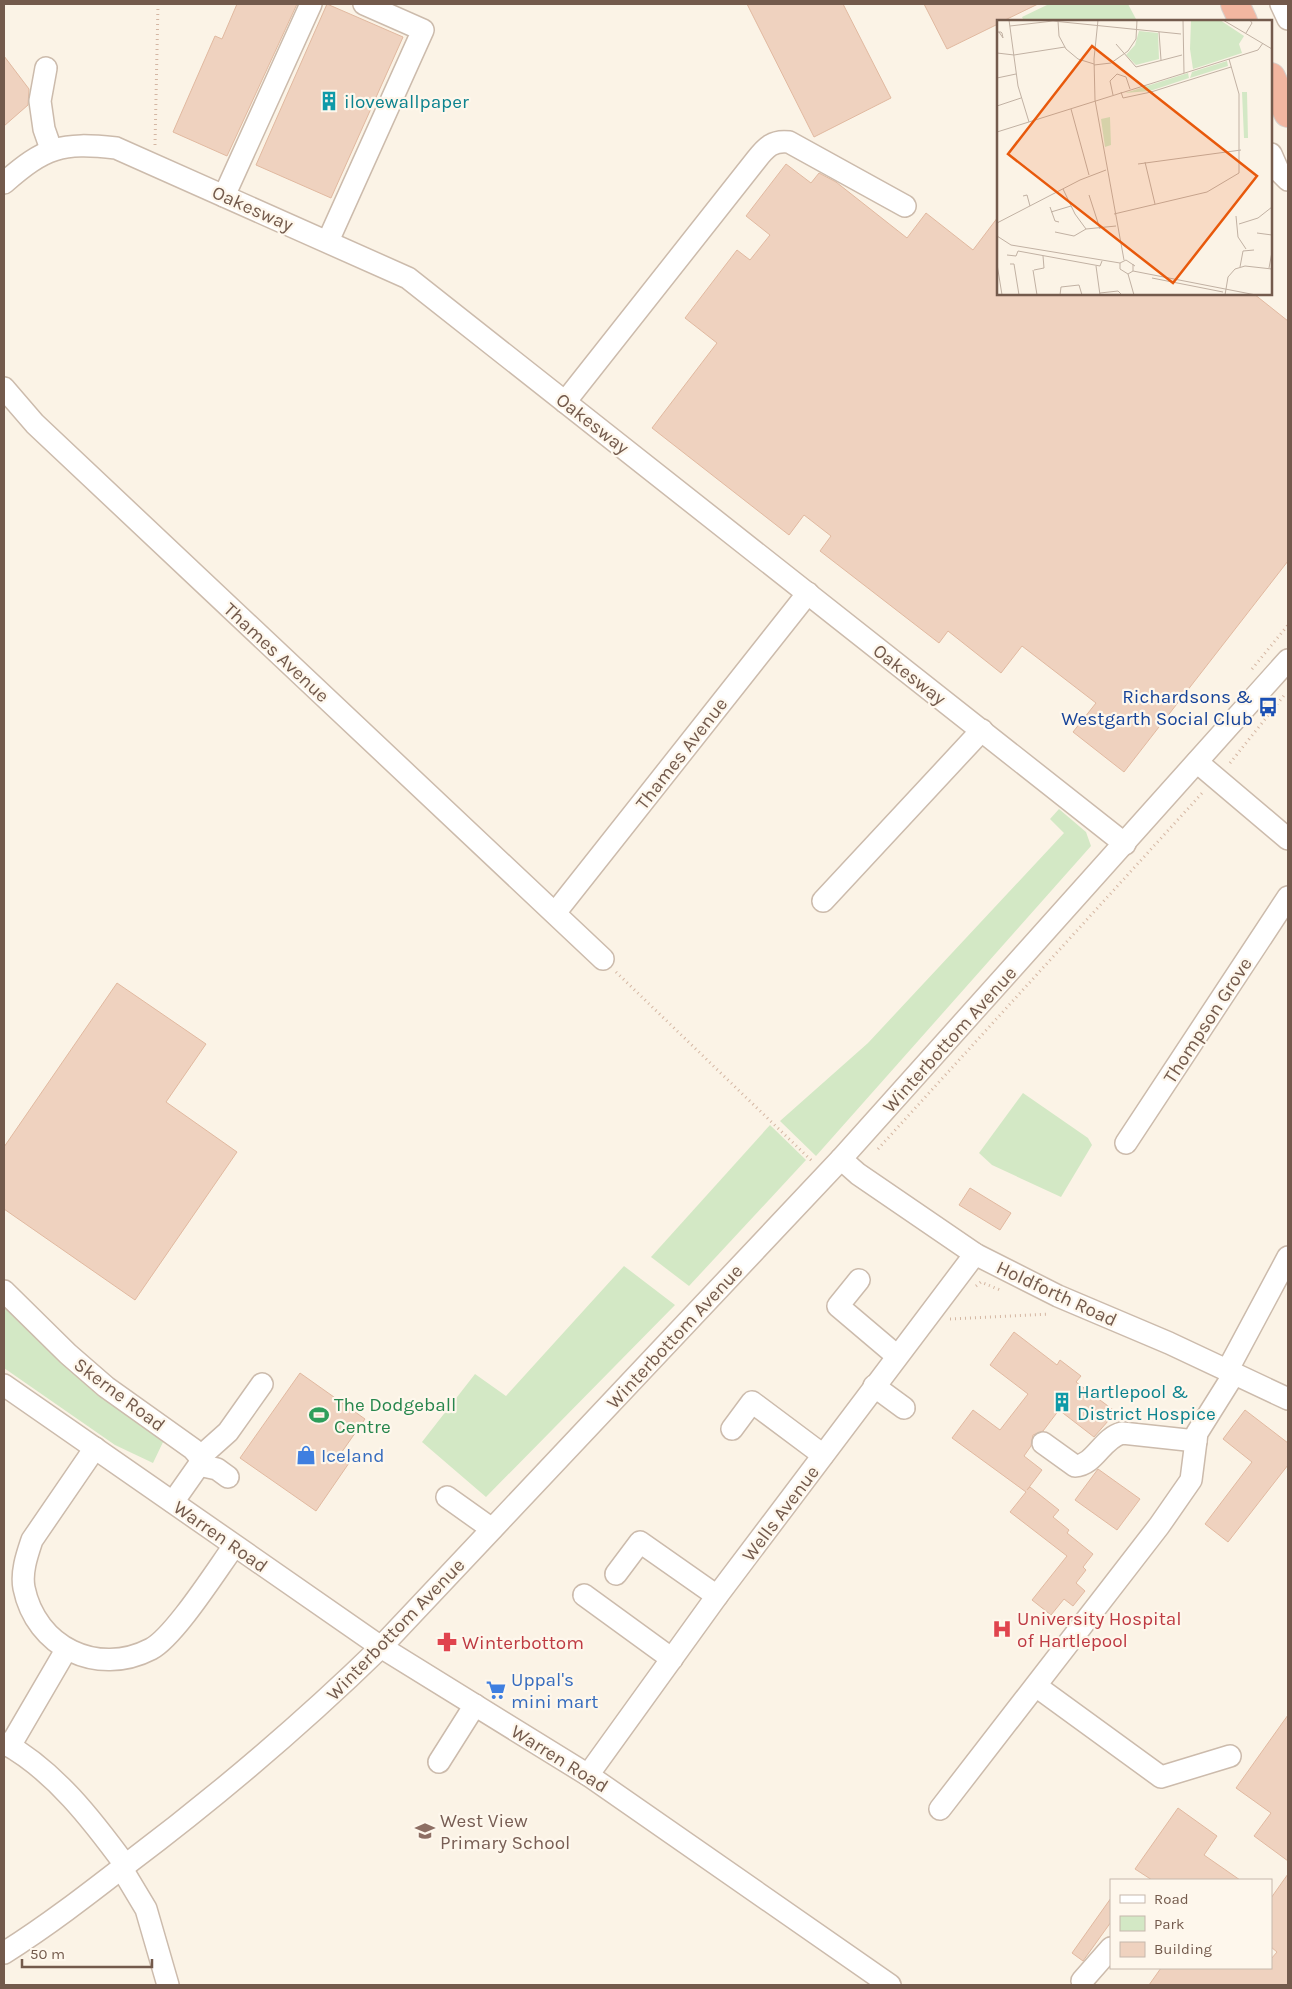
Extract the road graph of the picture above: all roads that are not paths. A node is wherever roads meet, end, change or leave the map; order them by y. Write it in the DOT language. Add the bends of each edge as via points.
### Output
graph roads {
  1 [pos="311,4"];
  2 [pos="364,4"];
  3 [pos="1235,4"];
  4 [pos="1281,4"];
  5 [pos="1288,19"];
  6 [pos="1243,20"];
  7 [pos="46,68"];
  8 [pos="1272,79"];
  9 [pos="1288,113"];
  10 [pos="51,149"];
  11 [pos="1272,156"];
  12 [pos="1288,180"];
  13 [pos="4,183"];
  14 [pos="224,196"];
  15 [pos="905,206"];
  16 [pos="328,241"];
  17 [pos="4,388"];
  18 [pos="565,402"];
  19 [pos="808,593"];
  20 [pos="1288,660"];
  21 [pos="982,730"];
  22 [pos="1198,762"];
  23 [pos="1288,839"];
  24 [pos="1125,844"];
  25 [pos="1288,897"];
  26 [pos="823,901"];
  27 [pos="555,913"];
  28 [pos="603,959"];
  29 [pos="1126,1143"];
  30 [pos="841,1159"];
  31 [pos="975,1254"];
  32 [pos="1288,1257"];
  33 [pos="859,1280"];
  34 [pos="4,1291"];
  35 [pos="897,1356"];
  36 [pos="1230,1372"];
  37 [pos="262,1384"];
  38 [pos="4,1385"];
  39 [pos="874,1386"];
  40 [pos="1288,1399"];
  41 [pos="904,1408"];
  42 [pos="732,1429"];
  43 [pos="1196,1441"];
  44 [pos="1043,1443"];
  45 [pos="95,1448"];
  46 [pos="823,1455"];
  47 [pos="200,1461"];
  48 [pos="228,1477"];
  49 [pos="447,1497"];
  50 [pos="174,1502"];
  51 [pos="492,1528"];
  52 [pos="234,1546"];
  53 [pos="616,1574"];
  54 [pos="584,1595"];
  55 [pos="717,1596"];
  56 [pos="381,1647"];
  57 [pos="66,1650"];
  58 [pos="672,1658"];
  59 [pos="1036,1686"];
  60 [pos="475,1705"];
  61 [pos="7,1745"];
  62 [pos="1230,1756"];
  63 [pos="438,1762"];
  64 [pos="588,1775"];
  65 [pos="940,1809"];
  66 [pos="124,1867"];
  67 [pos="1110,1949"];
  68 [pos="4,1953"];
  69 [pos="1082,1984"];
  70 [pos="168,1985"];
  71 [pos="890,1985"];
  1 -- 14 [label="street"];
  2 -- 16 [label="street" via="423,30"];
  3 -- 6 [label="highway"];
  4 -- 5 [label="street"];
  7 -- 10 [label="street" via="40,101"];
  8 -- 9 [label="highway"];
  10 -- 13 [label="street, Oakesway"];
  10 -- 14 [label="street, Oakesway" via="85,144 116,148"];
  11 -- 12 [label="street" via="1278,170"];
  14 -- 16 [label="street, Oakesway"];
  15 -- 18 [label="street" via="789,142 778,141 770,145"];
  16 -- 18 [label="street, Oakesway" via="408,278"];
  17 -- 27 [label="street, Thames Avenue" via="34,424"];
  18 -- 19 [label="street, Oakesway"];
  19 -- 21 [label="street, Oakesway"];
  19 -- 27 [label="street, Thames Avenue"];
  20 -- 22 [label="street, Winterbottom Avenue"];
  21 -- 24 [label="street, Oakesway"];
  21 -- 26 [label="street"];
  22 -- 23 [label="street"];
  22 -- 24 [label="street, Winterbottom Avenue"];
  24 -- 30 [label="street, Winterbottom Avenue"];
  25 -- 29 [label="street, Thompson Grove"];
  27 -- 28 [label="street, Thames Avenue"];
  30 -- 31 [label="street, Holdforth Road"];
  30 -- 51 [label="street, Winterbottom Avenue"];
  31 -- 35 [label="street, Wells Avenue"];
  31 -- 36 [label="street, Holdforth Road" via="1058,1296"];
  32 -- 36 [label="street"];
  33 -- 35 [label="street" via="838,1306"];
  34 -- 47 [label="street, Skerne Road" via="93,1376 193,1449"];
  35 -- 39 [label="street, Wells Avenue"];
  36 -- 40 [label="street, Holdforth Road"];
  36 -- 43 [label="street" via="1197,1433"];
  37 -- 47 [label="street" via="228,1432"];
  38 -- 45 [label="street, Warren Road"];
  39 -- 41 [label="street"];
  39 -- 46 [label="street, Wells Avenue"];
  42 -- 46 [label="street" via="752,1402"];
  43 -- 44 [label="street" via="1122,1433 1102,1445 1088,1462 1075,1466"];
  43 -- 59 [label="street" via="1191,1480 1160,1526"];
  45 -- 50 [label="street, Warren Road"];
  45 -- 57 [label="street" via="32,1540 24,1570 24,1587 38,1623"];
  46 -- 55 [label="street, Wells Avenue"];
  47 -- 48 [label="street"];
  47 -- 50 [label="street"];
  49 -- 51 [label="street"];
  50 -- 52 [label="street, Warren Road"];
  51 -- 56 [label="street, Winterbottom Avenue"];
  52 -- 56 [label="street, Warren Road"];
  52 -- 57 [label="street" via="169,1635 150,1650 122,1659 81,1656"];
  53 -- 55 [label="street" via="640,1542"];
  54 -- 58 [label="street"];
  55 -- 58 [label="street, Wells Avenue"];
  56 -- 60 [label="street, Warren Road"];
  56 -- 66 [label="street, Winterbottom Avenue" via="327,1700 248,1769"];
  57 -- 61 [label="street"];
  58 -- 64 [label="street, Wells Avenue"];
  59 -- 62 [label="street" via="1161,1777"];
  59 -- 65 [label="street"];
  60 -- 63 [label="street"];
  60 -- 64 [label="street, Warren Road"];
  61 -- 66 [label="street" via="68,1795 91,1820"];
  64 -- 71 [label="street, Warren Road"];
  66 -- 68 [label="street, Winterbottom Avenue"];
  66 -- 70 [label="street" via="146,1909"];
  67 -- 69 [label="street"];
}
